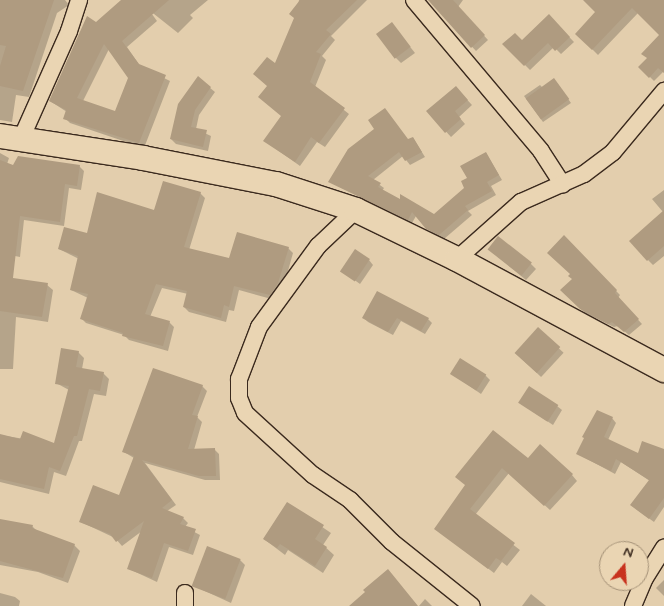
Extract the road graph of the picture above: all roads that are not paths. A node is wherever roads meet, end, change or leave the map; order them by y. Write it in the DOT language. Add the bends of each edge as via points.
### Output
graph roads {
  1 [pos="79,0"];
  2 [pos="414,0"];
  3 [pos="664,91"];
  4 [pos="10,138"];
  5 [pos="563,185"];
  6 [pos="356,210"];
  7 [pos="457,259"];
  8 [pos="664,370"];
  9 [pos="664,548"];
  10 [pos="472,606"];
  11 [pos="633,606"];
  1 -- 4 [label="street" via="69,31"];
  2 -- 5 [label="street" via="535,143"];
  3 -- 5 [label="street" via="613,152"];
  4 -- 6 [label="street" via="143,158 276,184"];
  5 -- 7 [label="street" via="521,202"];
  6 -- 7 [label="street"];
  6 -- 10 [label="street" via="318,246 259,328 239,380 239,398 245,413 313,475 350,500 392,542"];
  7 -- 8 [label="street"];
  9 -- 11 [label="street" via="645,578"];
}
